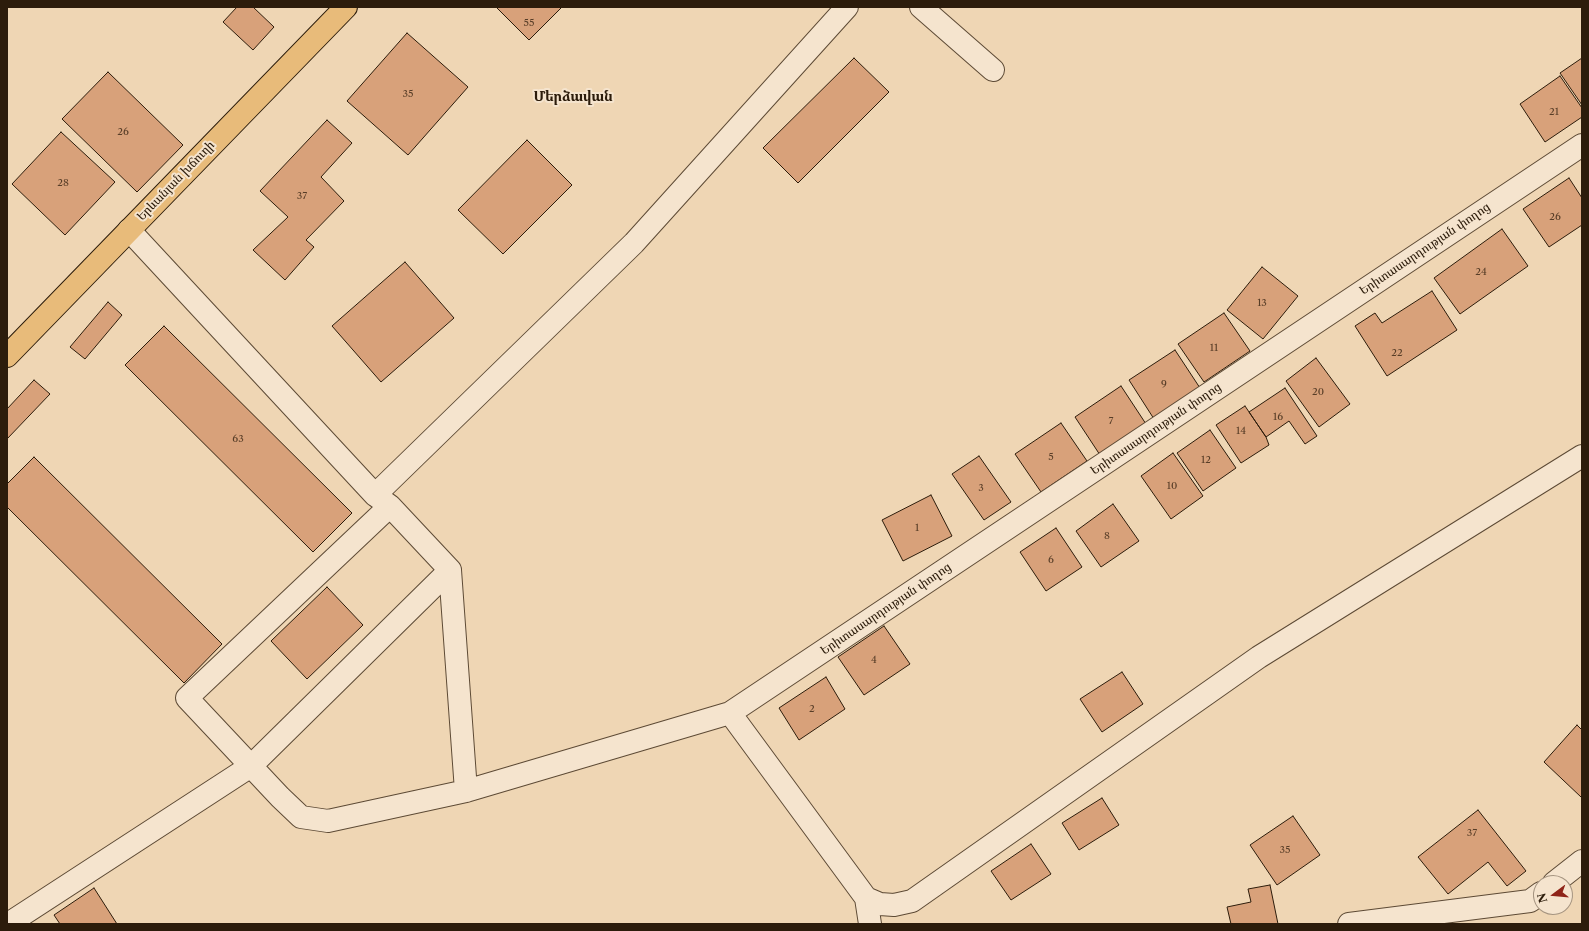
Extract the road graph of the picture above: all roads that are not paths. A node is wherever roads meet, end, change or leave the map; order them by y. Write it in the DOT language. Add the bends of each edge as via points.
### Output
graph roads {
  1 [pos="346,7"];
  2 [pos="847,7"];
  3 [pos="921,7"];
  4 [pos="993,70"];
  5 [pos="1582,145"];
  6 [pos="129,230"];
  7 [pos="7,356"];
  8 [pos="1582,456"];
  9 [pos="382,500"];
  10 [pos="450,570"];
  11 [pos="730,713"];
  12 [pos="251,766"];
  13 [pos="466,790"];
  14 [pos="866,898"];
  15 [pos="1533,899"];
  16 [pos="8,924"];
  17 [pos="870,924"];
  18 [pos="1348,924"];
  1 -- 6 [label="main road, Երևանյան խճուղի"];
  2 -- 9 [label="street" via="634,243"];
  3 -- 4 [label="street"];
  5 -- 11 [label="street, Երիտասարդության փողոց"];
  6 -- 7 [label="main road, Երևանյան խճուղի"];
  6 -- 9 [label="street"];
  8 -- 14 [label="street" via="1259,657 912,901 894,905 880,904"];
  9 -- 10 [label="street"];
  9 -- 12 [label="street, Երիտասարդության փողոց" via="187,698"];
  10 -- 12 [label="street"];
  10 -- 13 [label="street"];
  11 -- 13 [label="street, Երիտասարդության փողոց"];
  11 -- 14 [label="street"];
  12 -- 13 [label="street, Երիտասարդության փողոց" via="301,817 328,821"];
  12 -- 16 [label="street"];
  14 -- 17 [label="street"];
  15 -- 18 [label="street"];
}
